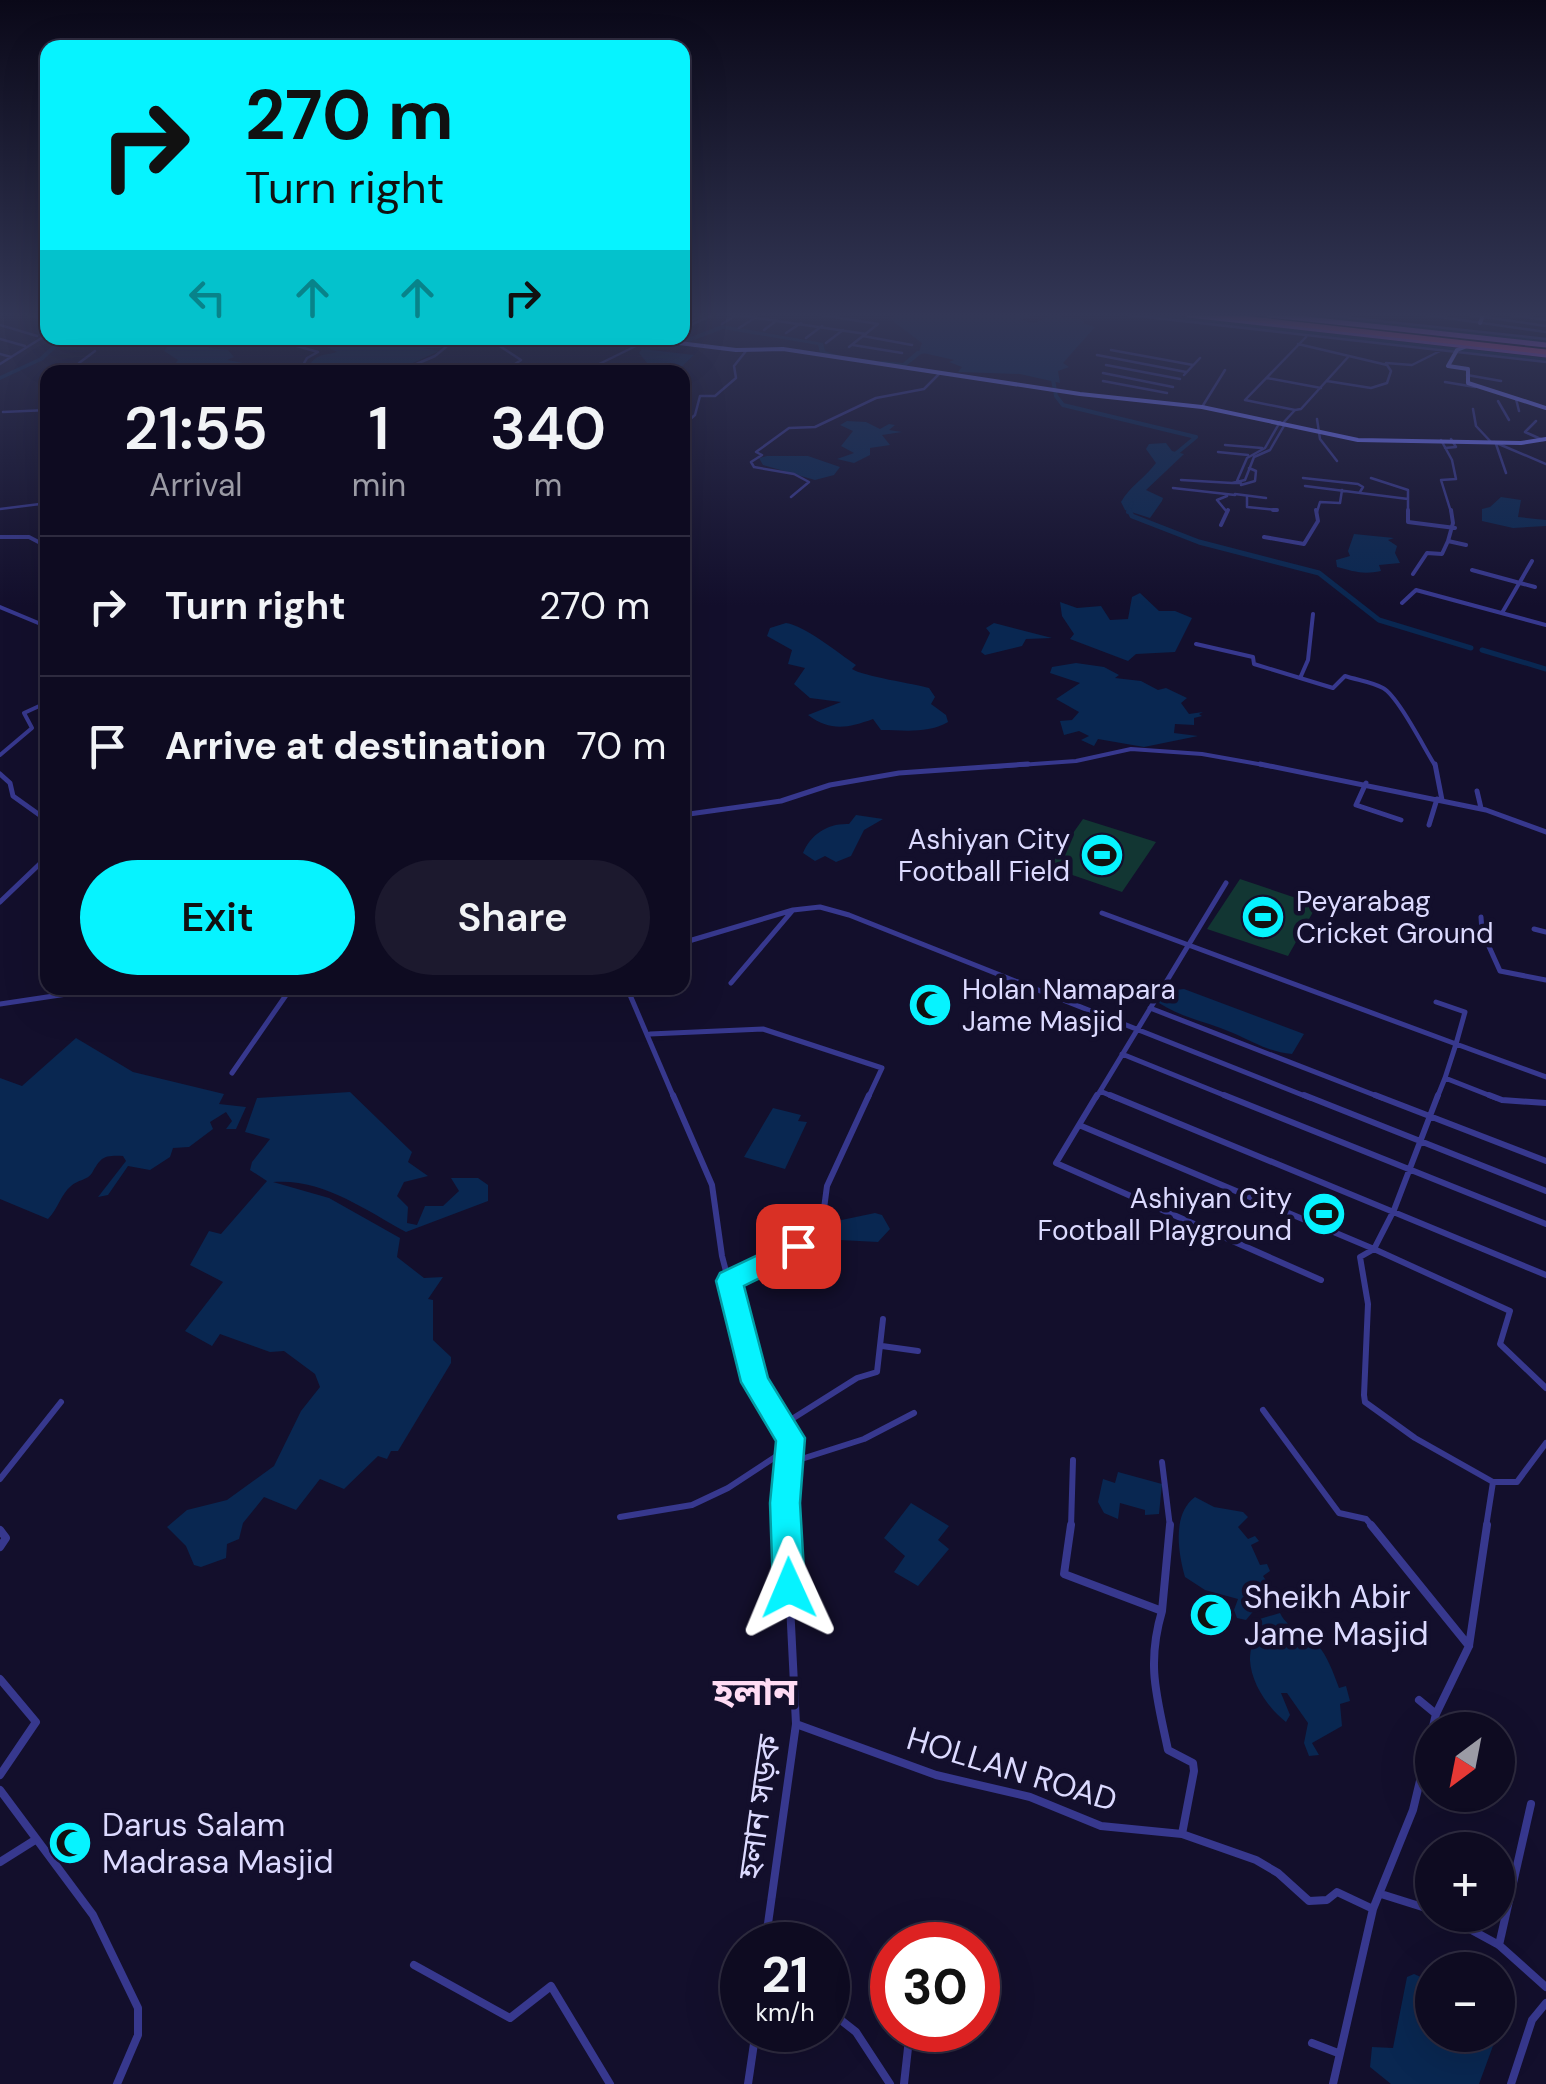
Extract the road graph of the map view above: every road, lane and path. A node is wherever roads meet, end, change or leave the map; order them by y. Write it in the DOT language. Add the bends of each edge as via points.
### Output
graph roads {
  1 [pos="846,412"];
  2 [pos="1229,412"];
  3 [pos="1293,412"];
  4 [pos="1474,412"];
  5 [pos="1504,412"];
  6 [pos="1318,419"];
  7 [pos="1509,420"];
  8 [pos="1536,420"];
  9 [pos="1283,423"];
  10 [pos="1320,434"];
  11 [pos="1450,439"];
  12 [pos="1441,440"];
  13 [pos="1545,440"];
  14 [pos="1494,443"];
  15 [pos="1224,445"];
  16 [pos="1445,448"];
  17 [pos="1263,451"];
  18 [pos="1218,452"];
  19 [pos="762,455"];
  20 [pos="1251,455"];
  21 [pos="771,456"];
  22 [pos="1337,461"];
  23 [pos="1546,464"];
  24 [pos="1247,468"];
  25 [pos="1506,473"];
  26 [pos="1303,478"];
  27 [pos="1371,478"];
  28 [pos="1182,480"];
  29 [pos="1236,483"];
  30 [pos="1304,486"];
  31 [pos="1173,488"];
  32 [pos="1342,490"];
  33 [pos="1360,492"];
  34 [pos="1235,494"];
  35 [pos="1247,496"];
  36 [pos="791,497"];
  37 [pos="1266,498"];
  38 [pos="1408,499"];
  39 [pos="40,504"];
  40 [pos="0,509"];
  41 [pos="1277,510"];
  42 [pos="1221,525"];
  43 [pos="1455,528"];
  44 [pos="0,537"];
  45 [pos="1264,537"];
  46 [pos="1448,541"];
  47 [pos="40,543"];
  48 [pos="1466,545"];
  49 [pos="1532,561"];
  50 [pos="1472,570"];
  51 [pos="1413,574"];
  52 [pos="1521,584"];
  53 [pos="1535,588"];
  54 [pos="1402,603"];
  55 [pos="0,607"];
  56 [pos="1502,613"];
  57 [pos="1313,614"];
  58 [pos="40,624"];
  59 [pos="1546,625"];
  60 [pos="1196,644"];
  61 [pos="1301,676"];
  62 [pos="40,706"];
  63 [pos="0,755"];
  64 [pos="0,774"];
  65 [pos="1367,782"];
  66 [pos="1477,791"];
  67 [pos="1440,799"];
  68 [pos="1482,808"];
  69 [pos="690,814"];
  70 [pos="40,815"];
  71 [pos="1401,820"];
  72 [pos="1429,825"];
  73 [pos="1546,832"];
  74 [pos="40,864"];
  75 [pos="1226,883"];
  76 [pos="0,902"];
  77 [pos="792,910"];
  78 [pos="1102,914"];
  79 [pos="1481,917"];
  80 [pos="1534,929"];
  81 [pos="1546,932"];
  82 [pos="690,941"];
  83 [pos="1188,946"];
  84 [pos="1546,980"];
  85 [pos="731,984"];
  86 [pos="60,995"];
  87 [pos="286,995"];
  88 [pos="630,995"];
  89 [pos="1436,1002"];
  90 [pos="0,1004"];
  91 [pos="1150,1008"];
  92 [pos="1138,1028"];
  93 [pos="650,1034"];
  94 [pos="1456,1044"];
  95 [pos="1122,1054"];
  96 [pos="232,1073"];
  97 [pos="1445,1078"];
  98 [pos="1546,1078"];
  99 [pos="1100,1090"];
  100 [pos="1546,1103"];
  101 [pos="1429,1116"];
  102 [pos="1079,1125"];
  103 [pos="1420,1140"];
  104 [pos="1546,1161"];
  105 [pos="1408,1168"];
  106 [pos="1546,1191"];
  107 [pos="1394,1210"];
  108 [pos="1546,1224"];
  109 [pos="1374,1249"];
  110 [pos="1546,1275"];
  111 [pos="1321,1280"];
  112 [pos="729,1281"];
  113 [pos="882,1319"];
  114 [pos="881,1346"];
  115 [pos="918,1351"];
  116 [pos="1546,1388"];
  117 [pos="62,1402"];
  118 [pos="1263,1410"];
  119 [pos="914,1413"];
  120 [pos="784,1424"];
  121 [pos="1546,1443"];
  122 [pos="792,1446"];
  123 [pos="1073,1460"];
  124 [pos="791,1462"];
  125 [pos="1162,1462"];
  126 [pos="0,1479"];
  127 [pos="1494,1482"];
  128 [pos="620,1517"];
  129 [pos="0,1530"];
  130 [pos="0,1547"];
  131 [pos="1162,1611"];
  132 [pos="1469,1646"];
  133 [pos="0,1679"];
  134 [pos="1419,1700"];
  135 [pos="1434,1712"];
  136 [pos="1437,1712"];
  137 [pos="796,1724"];
  138 [pos="0,1771"];
  139 [pos="0,1790"];
  140 [pos="1415,1798"];
  141 [pos="1530,1804"];
  142 [pos="1182,1834"];
  143 [pos="36,1840"];
  144 [pos="0,1862"];
  145 [pos="1380,1894"];
  146 [pos="1415,1905"];
  147 [pos="1373,1908"];
  148 [pos="768,1922"];
  149 [pos="1475,1932"];
  150 [pos="1499,1945"];
  151 [pos="414,1964"];
  152 [pos="1546,1987"];
  153 [pos="1546,2003"];
  154 [pos="850,2027"];
  155 [pos="1312,2043"];
  156 [pos="753,2052"];
  157 [pos="908,2052"];
  158 [pos="1338,2053"];
  159 [pos="117,2084"];
  160 [pos="610,2084"];
  161 [pos="748,2084"];
  162 [pos="890,2084"];
  163 [pos="904,2084"];
  164 [pos="1334,2084"];
  165 [pos="1510,2084"];
  1 -- 19 [label="street" via="814,427 789,428 756,452"];
  2 -- 9 [label="street"];
  3 -- 9 [label="street"];
  4 -- 14 [label="street" via="1476,426"];
  5 -- 7 [label="street"];
  6 -- 10 [label="street"];
  8 -- 13 [label="street" via="1525,432"];
  9 -- 10 [label="street"];
  9 -- 17 [label="street" via="1270,450"];
  10 -- 12 [label="street" via="1376,442"];
  10 -- 22 [label="street"];
  11 -- 12 [label="street"];
  11 -- 14 [label="street"];
  11 -- 16 [label="street" via="1456,448"];
  12 -- 16 [label="street"];
  13 -- 14 [label="street"];
  14 -- 23 [label="street"];
  14 -- 25 [label="street"];
  15 -- 17 [label="street"];
  16 -- 43 [label="street" via="1456,479 1442,480 1441,487 1452,503"];
  17 -- 20 [label="street"];
  17 -- 24 [label="street"];
  18 -- 20 [label="street"];
  19 -- 21 [label="street"];
  19 -- 36 [label="street" via="750,464 809,482"];
  20 -- 24 [label="street"];
  24 -- 29 [label="street"];
  24 -- 29 [label="street" via="1256,470 1254,483"];
  26 -- 33 [label="street" via="1358,484"];
  27 -- 38 [label="street" via="1405,488"];
  28 -- 29 [label="street"];
  29 -- 34 [label="street"];
  30 -- 32 [label="street"];
  31 -- 34 [label="street"];
  32 -- 33 [label="street"];
  32 -- 45 [label="street" via="1340,503 1320,502 1304,544"];
  33 -- 38 [label="street"];
  34 -- 35 [label="street"];
  34 -- 42 [label="street" via="1217,500 1228,514"];
  35 -- 37 [label="street"];
  35 -- 41 [label="street" via="1246,507"];
  38 -- 43 [label="street" via="1408,522"];
  39 -- 40 [label="street"];
  43 -- 46 [label="street"];
  44 -- 47 [label="street"];
  46 -- 48 [label="street"];
  46 -- 51 [label="street" via="1442,554 1426,553"];
  49 -- 52 [label="street"];
  50 -- 52 [label="street"];
  52 -- 53 [label="street"];
  52 -- 56 [label="street"];
  54 -- 56 [label="street" via="1416,590"];
  55 -- 58 [label="street"];
  56 -- 59 [label="street"];
  57 -- 61 [label="street"];
  60 -- 61 [label="street"];
  61 -- 67 [label="street" via="1334,688 1345,676 1386,689 1434,764"];
  62 -- 63 [label="street" via="24,714 32,728"];
  64 -- 70 [label="street" via="13,796"];
  65 -- 67 [label="street"];
  65 -- 69 [label="street" via="1202,754 1131,750 1076,761 900,773"];
  65 -- 71 [label="street" via="1356,805"];
  66 -- 68 [label="street"];
  67 -- 68 [label="street"];
  67 -- 72 [label="street"];
  68 -- 73 [label="street"];
  74 -- 76 [label="street"];
  75 -- 83 [label="street"];
  77 -- 82 [label="street"];
  77 -- 85 [label="street"];
  77 -- 92 [label="street" via="813,906 849,915"];
  78 -- 83 [label="street"];
  79 -- 84 [label="street" via="1496,967"];
  80 -- 81 [label="street"];
  83 -- 91 [label="street"];
  83 -- 94 [label="street"];
  86 -- 90 [label="street"];
  87 -- 96 [label="street"];
  88 -- 93 [label="street, হলান সড়ক"];
  89 -- 94 [label="street" via="1465,1012"];
  91 -- 92 [label="street"];
  91 -- 101 [label="street"];
  92 -- 95 [label="street"];
  92 -- 103 [label="street"];
  93 -- 112 [label="street, হলান সড়ক" via="712,1185"];
  93 -- 112 [label="street" via="764,1029 882,1068 826,1186 823,1216 798,1227 797,1249"];
  94 -- 97 [label="street"];
  94 -- 98 [label="street"];
  95 -- 99 [label="street"];
  95 -- 105 [label="street"];
  97 -- 100 [label="street" via="1502,1100"];
  97 -- 101 [label="street"];
  99 -- 102 [label="street"];
  99 -- 107 [label="street"];
  101 -- 103 [label="street"];
  101 -- 104 [label="street"];
  102 -- 109 [label="street"];
  102 -- 111 [label="street" via="1059,1165"];
  103 -- 105 [label="street"];
  103 -- 106 [label="street"];
  105 -- 107 [label="street"];
  105 -- 108 [label="street"];
  107 -- 109 [label="street"];
  107 -- 110 [label="street"];
  109 -- 116 [label="street" via="1510,1312 1500,1344"];
  109 -- 127 [label="street" via="1360,1257 1368,1304 1365,1402"];
  112 -- 120 [label="street, হলান সড়ক" via="755,1382"];
  113 -- 114 [label="street"];
  114 -- 115 [label="street"];
  114 -- 120 [label="street" via="877,1372"];
  117 -- 126 [label="street"];
  118 -- 132 [label="street" via="1339,1512 1366,1519"];
  119 -- 124 [label="street" via="864,1439"];
  120 -- 122 [label="street, হলান সড়ক"];
  121 -- 127 [label="street" via="1516,1482"];
  122 -- 124 [label="street, হলান সড়ক"];
  122 -- 128 [label="street" via="692,1505"];
  123 -- 131 [label="street" via="1074,1514 1064,1574"];
  124 -- 137 [label="street, হলান সড়ক" via="785,1503"];
  125 -- 131 [label="street" via="1171,1503"];
  127 -- 132 [label="street"];
  129 -- 130 [label="street" via="6,1538"];
  131 -- 142 [label="street" via="1152,1668 1168,1750 1194,1770"];
  132 -- 136 [label="street"];
  133 -- 138 [label="street" via="36,1722"];
  134 -- 135 [label="street"];
  137 -- 142 [label="street, HOLLAN ROAD" via="1101,1826"];
  137 -- 148 [label="street, হলান সড়ক"];
  139 -- 143 [label="street"];
  140 -- 145 [label="street"];
  141 -- 150 [label="street"];
  142 -- 147 [label="street, HOLLAN ROAD" via="1256,1860 1309,1900 1337,1892"];
  143 -- 144 [label="street"];
  143 -- 159 [label="street" via="93,1916 138,2008 138,2035"];
  145 -- 146 [label="street"];
  145 -- 147 [label="street"];
  147 -- 158 [label="street"];
  149 -- 150 [label="street"];
  150 -- 152 [label="street"];
  151 -- 160 [label="street" via="510,2018 552,1986"];
  153 -- 165 [label="street" via="1532,2020"];
  154 -- 162 [label="street"];
  155 -- 158 [label="street"];
  156 -- 161 [label="street"];
  157 -- 163 [label="street"];
  158 -- 164 [label="street"];
}
